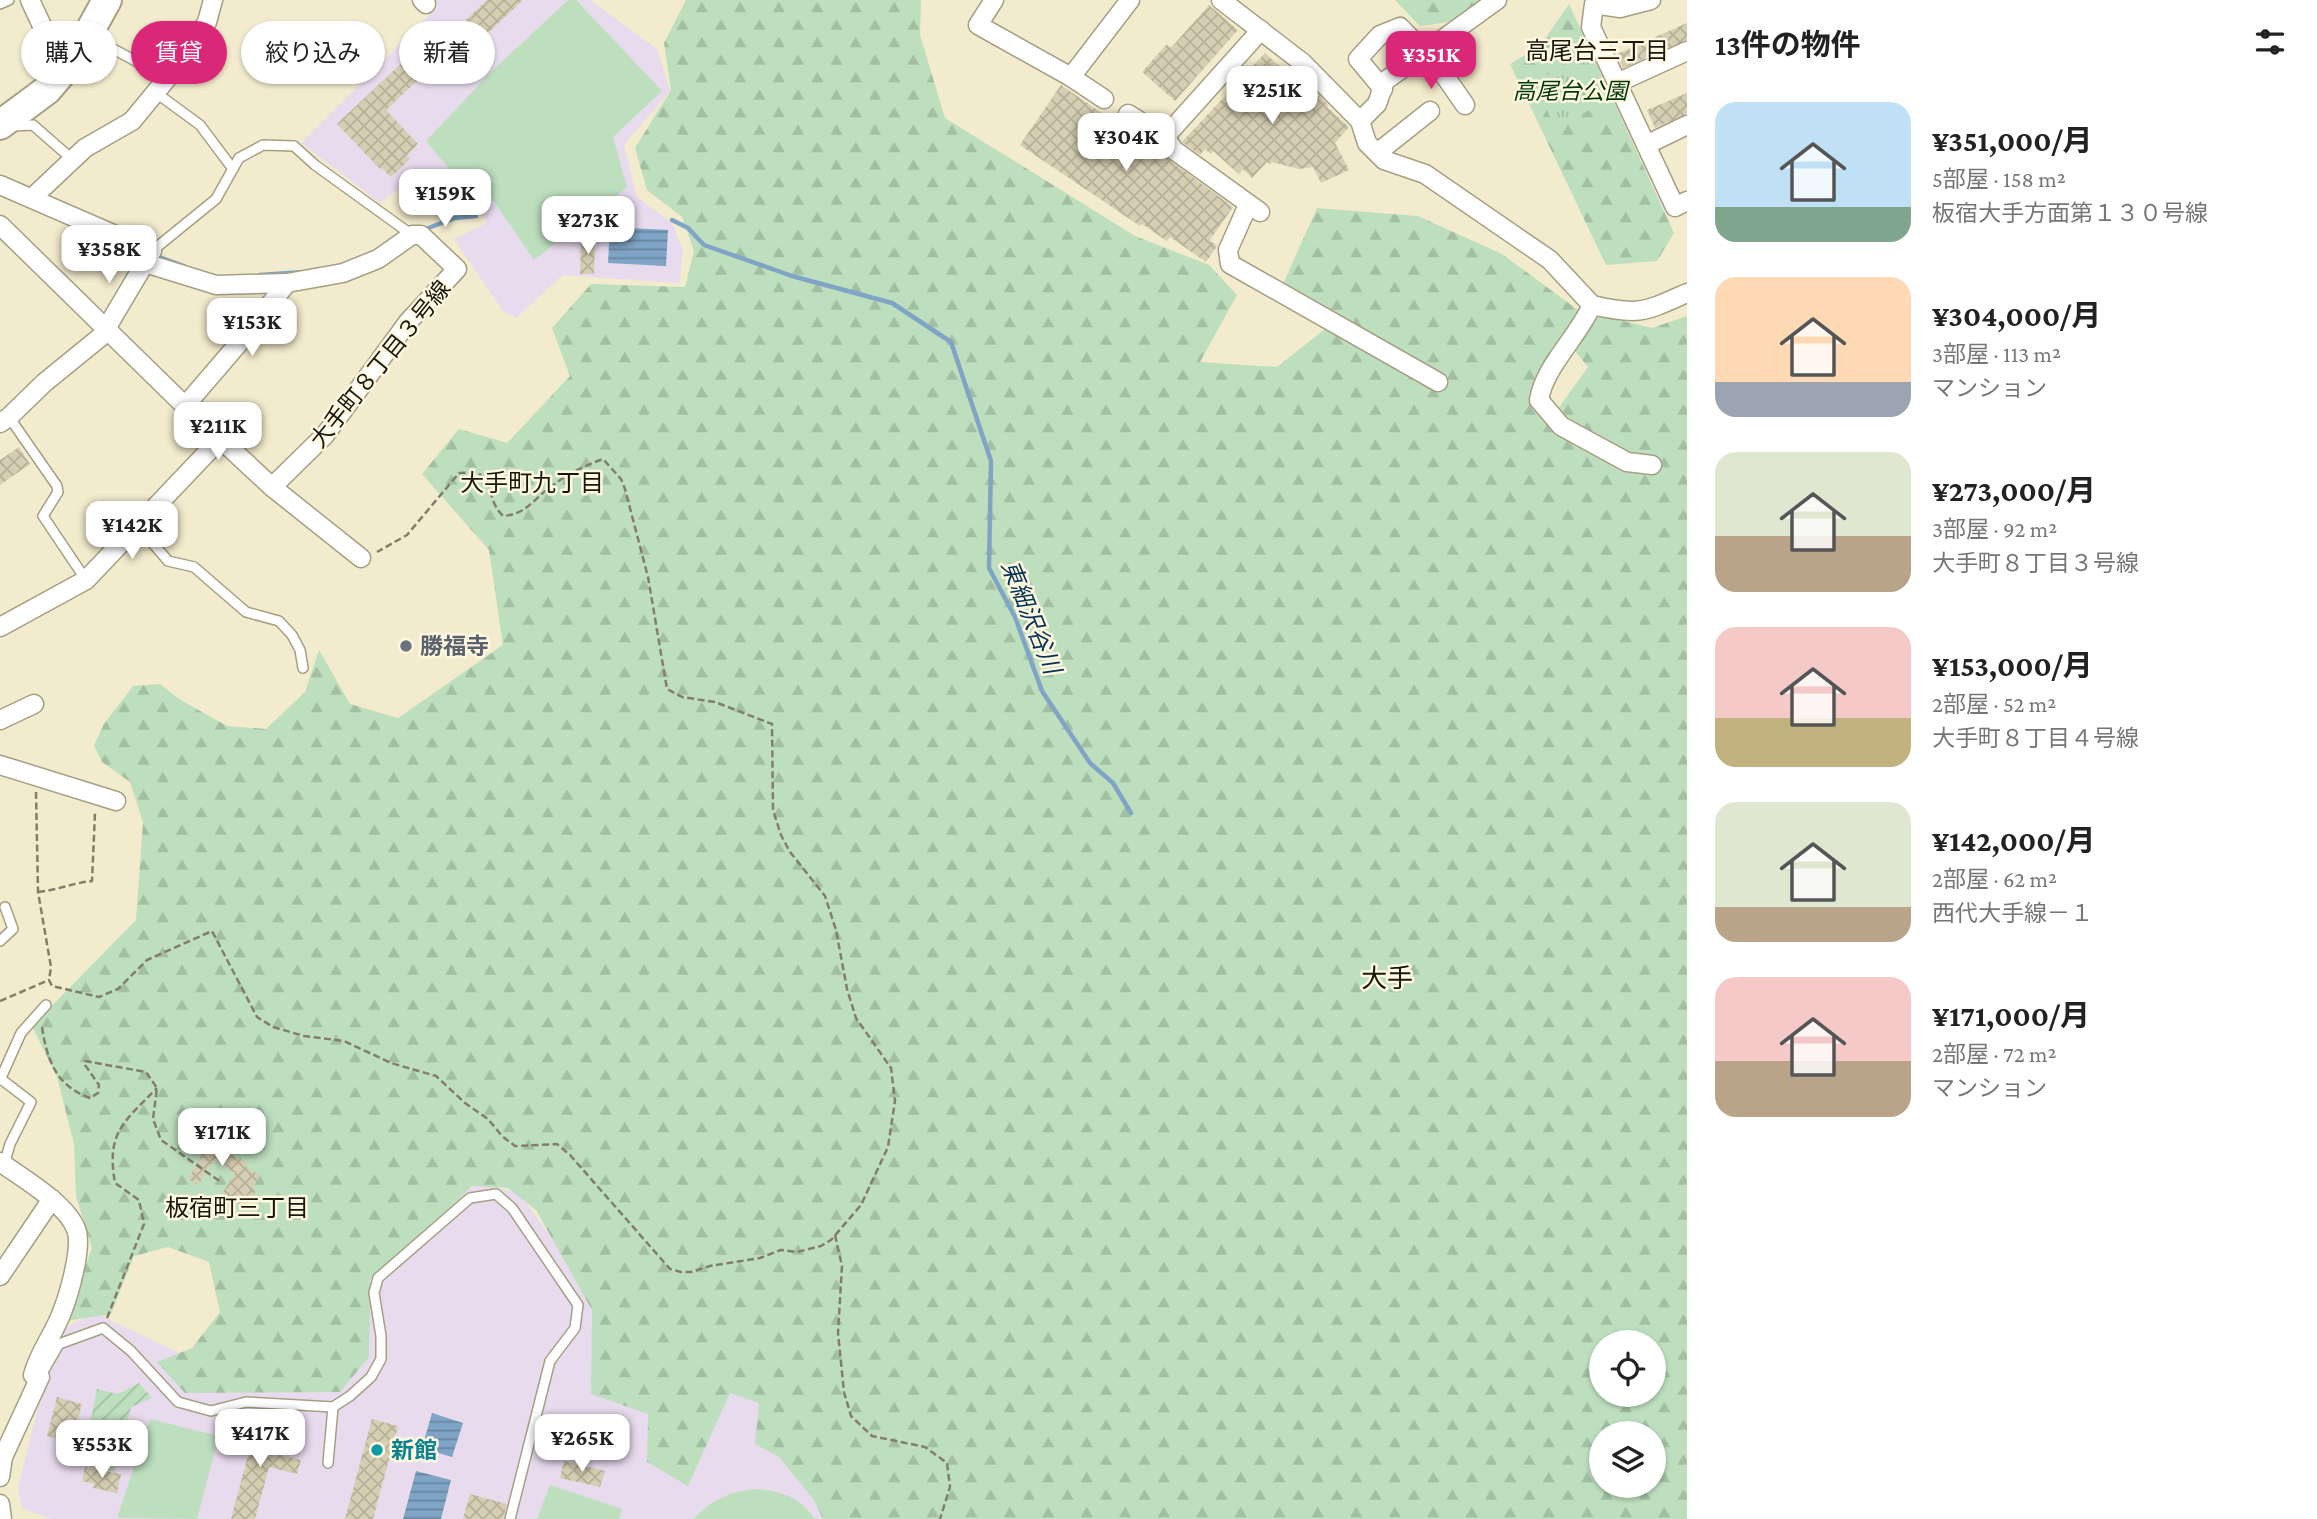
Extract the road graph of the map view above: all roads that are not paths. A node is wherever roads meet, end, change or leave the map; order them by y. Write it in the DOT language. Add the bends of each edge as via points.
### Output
graph roads {
  1 [pos="9,0"];
  2 [pos="30,0"];
  3 [pos="107,0"];
  4 [pos="213,0"];
  5 [pos="994,0"];
  6 [pos="1130,0"];
  7 [pos="1221,0"];
  8 [pos="1497,0"];
  9 [pos="1651,0"];
  10 [pos="1593,2"];
  11 [pos="0,4"];
  12 [pos="40,21"];
  13 [pos="95,21"];
  14 [pos="207,21"];
  15 [pos="1261,30"];
  16 [pos="1687,51"];
  17 [pos="1425,52"];
  18 [pos="1071,76"];
  19 [pos="1617,83"];
  20 [pos="52,84"];
  21 [pos="161,84"];
  22 [pos="1382,89"];
  23 [pos="1104,99"];
  24 [pos="1465,105"];
  25 [pos="1430,111"];
  26 [pos="1128,114"];
  27 [pos="1360,121"];
  28 [pos="0,125"];
  29 [pos="1687,125"];
  30 [pos="1165,137"];
  31 [pos="1646,145"];
  32 [pos="1377,153"];
  33 [pos="73,160"];
  34 [pos="233,169"];
  35 [pos="0,185"];
  36 [pos="33,197"];
  37 [pos="1687,201"];
  38 [pos="0,225"];
  39 [pos="407,231"];
  40 [pos="148,257"];
  41 [pos="287,283"];
  42 [pos="1687,293"];
  43 [pos="1591,305"];
  44 [pos="108,328"];
  45 [pos="1438,382"];
  46 [pos="185,406"];
  47 [pos="5,420"];
  48 [pos="221,438"];
  49 [pos="1652,465"];
  50 [pos="272,487"];
  51 [pos="138,527"];
  52 [pos="361,558"];
  53 [pos="86,580"];
  54 [pos="0,627"];
  55 [pos="303,668"];
  56 [pos="34,704"];
  57 [pos="0,720"];
  58 [pos="0,765"];
  59 [pos="116,801"];
  60 [pos="5,907"];
  61 [pos="0,941"];
  62 [pos="46,1005"];
  63 [pos="1,1079"];
  64 [pos="2,1164"];
  65 [pos="52,1199"];
  66 [pos="0,1276"];
  67 [pos="40,1377"];
  68 [pos="333,1407"];
  69 [pos="328,1463"];
  70 [pos="0,1477"];
  71 [pos="0,1504"];
  72 [pos="2,1519"];
  73 [pos="510,1519"];
  1 -- 11 [label="lane"];
  2 -- 12 [label="street"];
  3 -- 13 [label="main road"];
  4 -- 14 [label="street"];
  5 -- 18 [label="street" via="978,25"];
  6 -- 18 [label="street"];
  7 -- 15 [label="street"];
  8 -- 17 [label="street"];
  9 -- 10 [label="street" via="1620,8"];
  10 -- 19 [label="street" via="1591,27"];
  15 -- 27 [label="street" via="1303,62"];
  15 -- 30 [label="street"];
  16 -- 19 [label="street"];
  17 -- 22 [label="street" via="1385,81"];
  17 -- 22 [label="street" via="1400,27 1380,35 1358,59"];
  17 -- 24 [label="street"];
  18 -- 23 [label="street"];
  19 -- 31 [label="street"];
  20 -- 28 [label="main road"];
  21 -- 33 [label="street" via="132,121"];
  21 -- 34 [label="lane"];
  22 -- 27 [label="street" via="1377,104"];
  25 -- 32 [label="street"];
  26 -- 30 [label="street"];
  27 -- 32 [label="street" via="1367,143"];
  28 -- 33 [label="lane" via="33,125"];
  29 -- 31 [label="street"];
  30 -- 45 [label="street" via="1174,150 1254,209 1228,250 1230,264"];
  31 -- 37 [label="street" via="1675,206"];
  32 -- 43 [label="street" via="1384,160 1425,174 1550,260"];
  33 -- 36 [label="street"];
  34 -- 39 [label="lane" via="239,158 263,145 293,146"];
  34 -- 40 [label="lane" via="216,199"];
  35 -- 36 [label="street"];
  36 -- 40 [label="street"];
  38 -- 44 [label="street"];
  39 -- 41 [label="street" via="378,259 343,273"];
  39 -- 50 [label="street, 大手町８丁目３号線" via="428,239 457,269 408,322 325,435"];
  40 -- 41 [label="street" via="216,285"];
  40 -- 44 [label="street"];
  41 -- 46 [label="street"];
  42 -- 43 [label="street" via="1646,311 1622,312"];
  43 -- 49 [label="street" via="1541,386 1539,400 1561,426 1626,461"];
  44 -- 46 [label="street"];
  44 -- 47 [label="street"];
  46 -- 48 [label="street"];
  47 -- 53 [label="lane" via="57,486 43,516"];
  48 -- 50 [label="street"];
  48 -- 51 [label="street"];
  50 -- 52 [label="street"];
  51 -- 53 [label="street"];
  51 -- 55 [label="lane" via="168,561 194,567 246,612 279,621 300,650"];
  53 -- 54 [label="street"];
  56 -- 57 [label="street"];
  58 -- 59 [label="street"];
  60 -- 61 [label="lane" via="13,929"];
  62 -- 63 [label="lane" via="21,1033"];
  63 -- 64 [label="lane" via="31,1102"];
  64 -- 65 [label="street"];
  65 -- 66 [label="street"];
  65 -- 67 [label="street" via="76,1228 79,1245 62,1313 38,1357 33,1375"];
  67 -- 68 [label="lane" via="59,1344 103,1328 178,1402 211,1411 246,1402"];
  67 -- 70 [label="street" via="3,1457"];
  68 -- 69 [label="lane"];
  68 -- 73 [label="lane" via="371,1377 381,1359 374,1293 378,1278 471,1198 496,1194 512,1208 578,1305 575,1328 550,1361"];
  71 -- 72 [label="street"];
}
